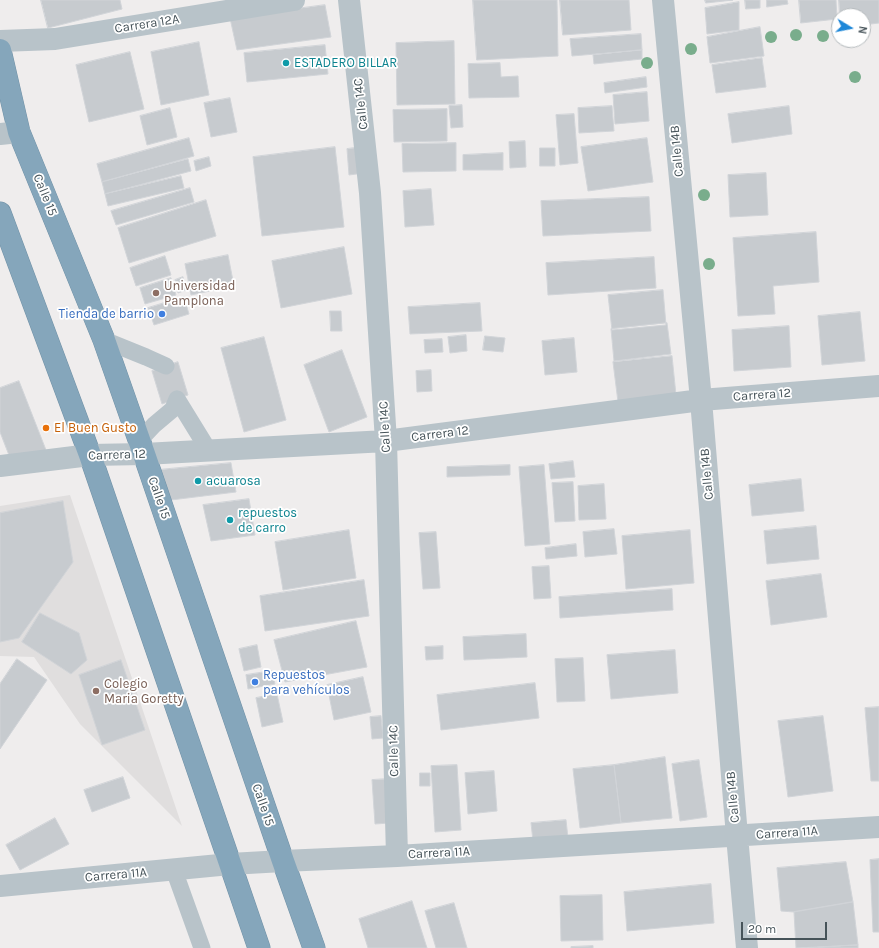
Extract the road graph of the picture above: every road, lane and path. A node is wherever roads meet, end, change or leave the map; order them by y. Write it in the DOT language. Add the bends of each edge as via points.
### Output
graph roads {
  1 [pos="294,0"];
  2 [pos="350,0"];
  3 [pos="663,0"];
  4 [pos="0,42"];
  5 [pos="0,50"];
  6 [pos="10,133"];
  7 [pos="0,213"];
  8 [pos="104,340"];
  9 [pos="166,366"];
  10 [pos="879,386"];
  11 [pos="701,400"];
  12 [pos="386,441"];
  13 [pos="142,448"];
  14 [pos="209,451"];
  15 [pos="90,455"];
  16 [pos="0,466"];
  17 [pos="879,827"];
  18 [pos="736,836"];
  19 [pos="397,856"];
  20 [pos="282,861"];
  21 [pos="230,864"];
  22 [pos="174,870"];
  23 [pos="0,886"];
  24 [pos="202,948"];
  25 [pos="259,948"];
  26 [pos="314,948"];
  27 [pos="747,948"];
  1 -- 4 [label="street, Carrera 12A" via="55,39"];
  2 -- 12 [label="street, Calle 14C" via="370,193"];
  3 -- 11 [label="street, Calle 14B"];
  5 -- 6 [label="highway, Calle 15"];
  6 -- 8 [label="highway, Calle 15"];
  7 -- 15 [label="highway"];
  8 -- 9 [label="lane"];
  8 -- 13 [label="highway, Calle 15"];
  10 -- 11 [label="street, Carrera 12"];
  11 -- 12 [label="street, Carrera 12"];
  11 -- 18 [label="street, Calle 14B"];
  12 -- 14 [label="street, Carrera 12"];
  12 -- 19 [label="street, Calle 14C"];
  13 -- 14 [label="street, Carrera 12"];
  13 -- 14 [label="lane" via="154,425 174,409 177,399"];
  13 -- 15 [label="street, Carrera 12"];
  13 -- 20 [label="highway, Calle 15"];
  15 -- 16 [label="street, Carrera 12"];
  15 -- 21 [label="highway"];
  17 -- 18 [label="street, Carrera 11A"];
  18 -- 19 [label="street, Carrera 11A"];
  18 -- 27 [label="street, Calle 14B"];
  19 -- 20 [label="street, Carrera 11A"];
  20 -- 21 [label="street, Carrera 11A"];
  20 -- 26 [label="highway, Calle 15"];
  21 -- 22 [label="street, Carrera 11A"];
  21 -- 25 [label="highway"];
  22 -- 23 [label="street, Carrera 11A"];
  22 -- 24 [label="lane"];
}
